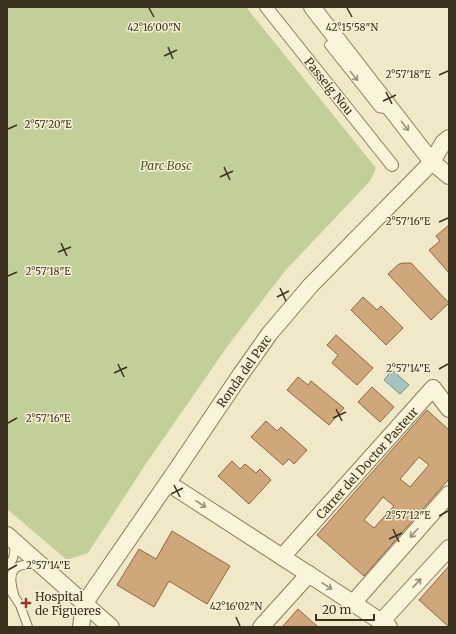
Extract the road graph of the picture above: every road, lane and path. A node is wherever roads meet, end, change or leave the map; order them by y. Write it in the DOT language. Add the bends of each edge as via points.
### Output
graph roads {
  1 [pos="266,7"];
  2 [pos="312,7"];
  3 [pos="329,45"];
  4 [pos="393,111"];
  5 [pos="449,138"];
  6 [pos="432,162"];
  7 [pos="392,165"];
  8 [pos="449,176"];
  9 [pos="449,409"];
  10 [pos="168,483"];
  11 [pos="449,494"];
  12 [pos="9,537"];
  13 [pos="449,548"];
  14 [pos="282,557"];
  15 [pos="41,565"];
  16 [pos="7,567"];
  17 [pos="308,574"];
  18 [pos="7,587"];
  19 [pos="14,594"];
  20 [pos="353,603"];
  21 [pos="84,604"];
  22 [pos="385,625"];
  23 [pos="28,627"];
  24 [pos="81,627"];
  25 [pos="111,627"];
  26 [pos="261,627"];
  1 -- 7 [label="street, Passeig Nou"];
  2 -- 4 [label="street"];
  3 -- 4 [label="lane, one-way" via="379,108"];
  4 -- 6 [label="street, one-way"];
  5 -- 6 [label="street, Ronda del Parc" via="443,143"];
  6 -- 8 [label="street"];
  6 -- 10 [label="street, Ronda del Parc" via="311,284 270,333"];
  9 -- 14 [label="street, Carrer del Doctor Pasteur" via="433,388"];
  10 -- 14 [label="street, one-way"];
  10 -- 21 [label="street, Ronda del Parc"];
  11 -- 20 [label="street, one-way"];
  12 -- 15 [label="street"];
  12 -- 16 [label="lane" via="15,547 14,556"];
  22 -- 13 [label="street, one-way"];
  14 -- 17 [label="street"];
  15 -- 19 [label="lane" via="24,564 12,572"];
  15 -- 21 [label="street"];
  17 -- 20 [label="street, one-way"];
  17 -- 26 [label="street"];
  18 -- 19 [label="lane"];
  19 -- 23 [label="lane"];
  20 -- 22 [label="street"];
  21 -- 24 [label="street"];
  21 -- 25 [label="street"];
}
